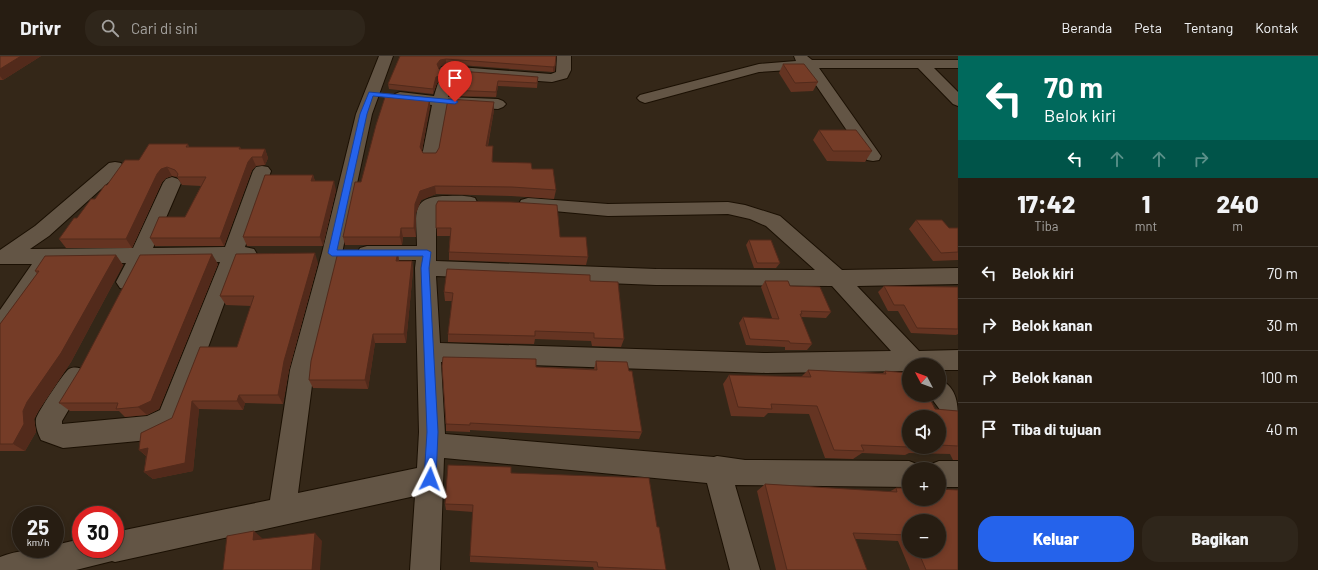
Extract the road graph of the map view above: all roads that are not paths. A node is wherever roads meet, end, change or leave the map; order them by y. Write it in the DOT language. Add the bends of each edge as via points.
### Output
graph roads {
  1 [pos="386,56"];
  2 [pos="564,56"];
  3 [pos="804,60"];
  4 [pos="922,62"];
  5 [pos="447,63"];
  6 [pos="958,64"];
  7 [pos="371,94"];
  8 [pos="645,98"];
  9 [pos="440,101"];
  10 [pos="958,101"];
  11 [pos="498,104"];
  12 [pos="430,156"];
  13 [pos="873,156"];
  14 [pos="115,166"];
  15 [pos="262,171"];
  16 [pos="172,183"];
  17 [pos="481,202"];
  18 [pos="512,203"];
  19 [pos="233,254"];
  20 [pos="264,254"];
  21 [pos="324,254"];
  22 [pos="140,255"];
  23 [pos="48,256"];
  24 [pos="2,258"];
  25 [pos="426,260"];
  26 [pos="958,276"];
  27 [pos="837,278"];
  28 [pos="119,296"];
  29 [pos="0,328"];
  30 [pos="429,352"];
  31 [pos="911,358"];
  32 [pos="958,360"];
  33 [pos="946,361"];
  34 [pos="84,363"];
  35 [pos="902,363"];
  36 [pos="946,399"];
  37 [pos="958,414"];
  38 [pos="432,445"];
  39 [pos="717,469"];
  40 [pos="902,474"];
  41 [pos="946,474"];
  42 [pos="958,474"];
  43 [pos="430,479"];
  44 [pos="282,511"];
  45 [pos="124,545"];
  46 [pos="72,556"];
  47 [pos="6,570"];
  48 [pos="426,570"];
  49 [pos="745,570"];
  1 -- 7 [label="street"];
  2 -- 5 [label="street" via="562,75 552,78"];
  3 -- 4 [label="street"];
  3 -- 8 [label="street" via="759,68"];
  3 -- 13 [label="street"];
  4 -- 6 [label="street"];
  4 -- 10 [label="street"];
  5 -- 9 [label="street"];
  7 -- 9 [label="street"];
  7 -- 21 [label="street"];
  9 -- 11 [label="street"];
  9 -- 12 [label="street"];
  14 -- 24 [label="street" via="42,231"];
  15 -- 19 [label="street"];
  16 -- 22 [label="street"];
  17 -- 25 [label="street" via="436,202 428,205"];
  18 -- 27 [label="street" via="608,210 728,208 746,211 773,221"];
  19 -- 20 [label="street"];
  19 -- 22 [label="street"];
  19 -- 34 [label="street" via="170,418 149,428 63,436 50,432 49,419"];
  21 -- 25 [label="street"];
  21 -- 44 [label="street" via="302,370"];
  22 -- 23 [label="street"];
  22 -- 28 [label="street"];
  23 -- 24 [label="street"];
  23 -- 29 [label="street"];
  25 -- 27 [label="street" via="646,277"];
  25 -- 30 [label="street"];
  26 -- 27 [label="street"];
  27 -- 31 [label="street"];
  30 -- 35 [label="street" via="766,363"];
  30 -- 38 [label="street"];
  32 -- 33 [label="street"];
  36 -- 37 [label="street"];
  38 -- 39 [label="street"];
  38 -- 43 [label="street"];
  39 -- 40 [label="street" via="745,473"];
  39 -- 49 [label="street"];
  41 -- 42 [label="street"];
  43 -- 44 [label="street"];
  43 -- 48 [label="street"];
  44 -- 45 [label="street"];
  46 -- 47 [label="street"];
}
